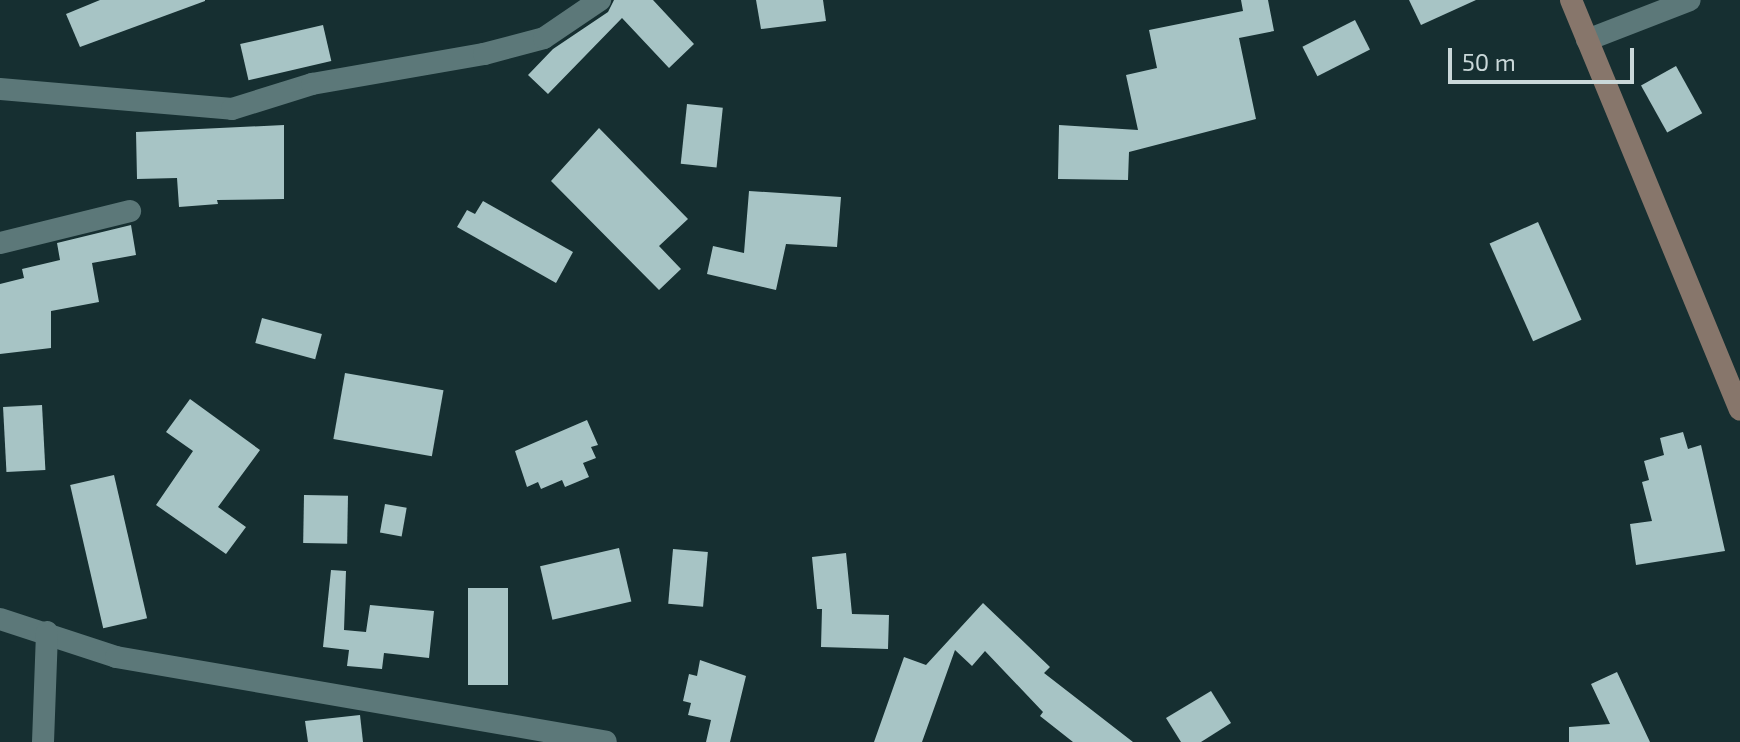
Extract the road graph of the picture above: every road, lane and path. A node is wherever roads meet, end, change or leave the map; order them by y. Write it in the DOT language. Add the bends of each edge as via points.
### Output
graph roads {
  1 [pos="600,0"];
  2 [pos="1571,0"];
  3 [pos="1690,0"];
  4 [pos="1587,40"];
  5 [pos="0,89"];
  6 [pos="130,211"];
  7 [pos="0,243"];
  8 [pos="1740,410"];
  9 [pos="0,619"];
  10 [pos="47,632"];
  11 [pos="43,742"];
  12 [pos="606,742"];
  1 -- 5 [label="street" via="544,38 484,54 312,84 232,109"];
  2 -- 4 [label="main road"];
  3 -- 4 [label="street"];
  4 -- 8 [label="main road"];
  6 -- 7 [label="street"];
  9 -- 10 [label="street"];
  10 -- 11 [label="street"];
  10 -- 12 [label="street" via="116,657"];
}
